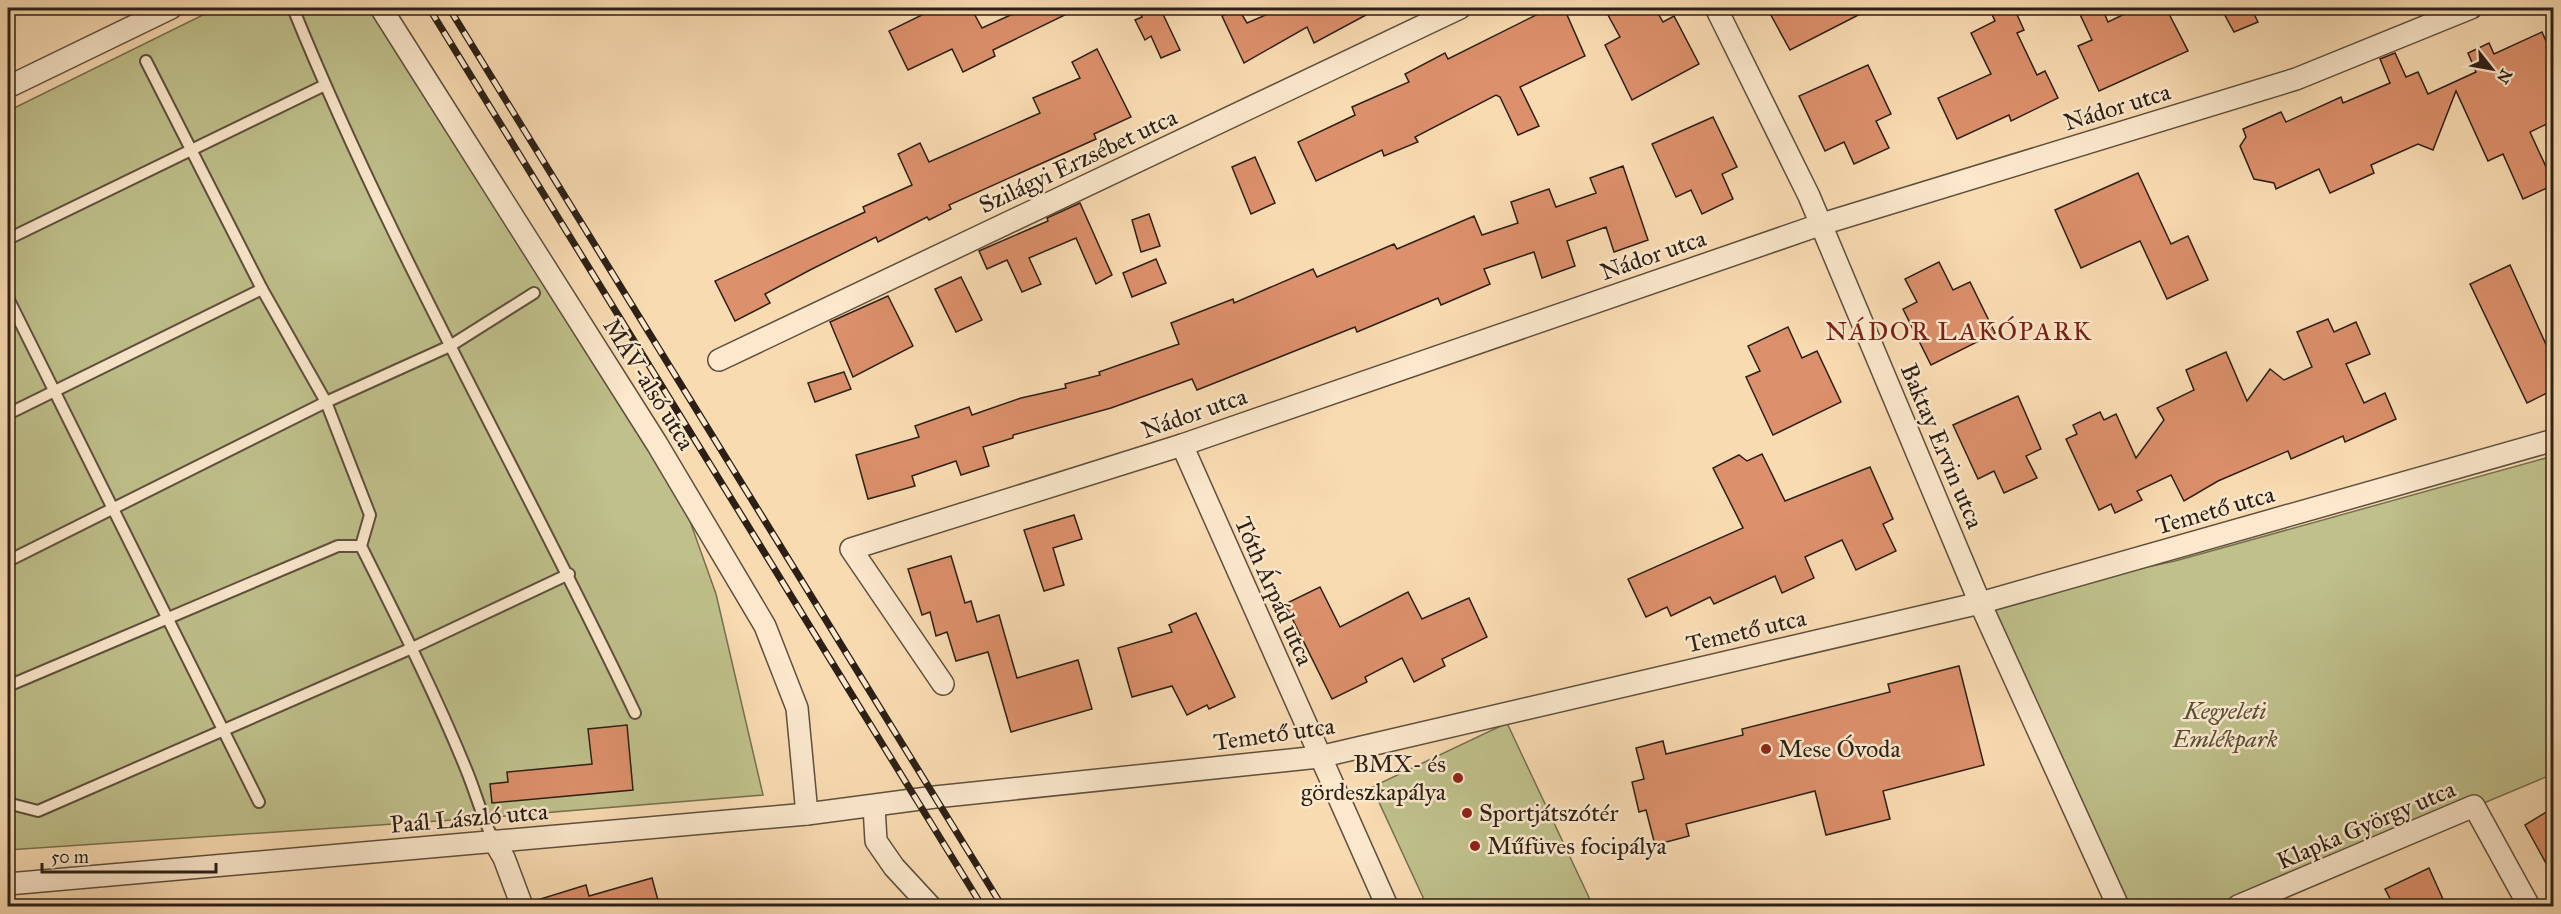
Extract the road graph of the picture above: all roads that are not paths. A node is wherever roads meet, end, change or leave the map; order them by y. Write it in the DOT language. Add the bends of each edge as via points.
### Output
graph roads {
  1 [pos="171,8"];
  2 [pos="294,8"];
  3 [pos="381,8"];
  4 [pos="1460,8"];
  5 [pos="1716,8"];
  6 [pos="2471,8"];
  7 [pos="146,61"];
  8 [pos="325,85"];
  9 [pos="8,87"];
  10 [pos="192,151"];
  11 [pos="1822,224"];
  12 [pos="8,238"];
  13 [pos="262,289"];
  14 [pos="534,294"];
  15 [pos="8,298"];
  16 [pos="450,346"];
  17 [pos="719,360"];
  18 [pos="55,392"];
  19 [pos="326,402"];
  20 [pos="8,414"];
  21 [pos="2553,440"];
  22 [pos="1182,445"];
  23 [pos="111,507"];
  24 [pos="361,546"];
  25 [pos="8,561"];
  26 [pos="569,574"];
  27 [pos="1980,603"];
  28 [pos="168,616"];
  29 [pos="412,648"];
  30 [pos="943,684"];
  31 [pos="8,686"];
  32 [pos="635,713"];
  33 [pos="225,731"];
  34 [pos="1319,757"];
  35 [pos="935,797"];
  36 [pos="8,798"];
  37 [pos="259,802"];
  38 [pos="874,806"];
  39 [pos="807,814"];
  40 [pos="494,842"];
  41 [pos="8,884"];
  42 [pos="522,906"];
  43 [pos="930,906"];
  44 [pos="1387,906"];
  45 [pos="2118,906"];
  46 [pos="2238,906"];
  47 [pos="2529,906"];
  1 -- 9 [label="street"];
  2 -- 8 [label="lane"];
  3 -- 39 [label="street, MÁV-alsó utca" via="657,444 765,626 797,708"];
  4 -- 17 [label="street, Szilágyi Erzsébet utca"];
  5 -- 11 [label="street, Baktay Ervin utca"];
  6 -- 11 [label="street, Nádor utca" via="2296,79"];
  7 -- 10 [label="lane"];
  8 -- 10 [label="lane"];
  8 -- 16 [label="lane"];
  10 -- 12 [label="lane"];
  10 -- 13 [label="lane"];
  11 -- 22 [label="street, Nádor utca"];
  11 -- 27 [label="street, Baktay Ervin utca"];
  13 -- 18 [label="lane"];
  13 -- 19 [label="lane"];
  14 -- 16 [label="lane"];
  15 -- 18 [label="lane"];
  16 -- 19 [label="lane"];
  16 -- 26 [label="lane"];
  18 -- 20 [label="lane"];
  18 -- 23 [label="lane"];
  19 -- 23 [label="lane"];
  19 -- 24 [label="lane" via="370,514"];
  21 -- 27 [label="street, Temető utca"];
  22 -- 30 [label="street, Nádor utca" via="851,549"];
  22 -- 34 [label="street, Tóth Árpád utca"];
  23 -- 25 [label="lane"];
  23 -- 28 [label="lane"];
  24 -- 28 [label="lane" via="338,546"];
  24 -- 29 [label="lane"];
  26 -- 29 [label="lane"];
  26 -- 32 [label="lane"];
  27 -- 34 [label="street, Temető utca"];
  27 -- 45 [label="street, Baktay Ervin utca"];
  28 -- 31 [label="lane"];
  28 -- 33 [label="lane"];
  29 -- 33 [label="lane"];
  29 -- 40 [label="lane"];
  33 -- 36 [label="lane" via="38,811 11,804"];
  33 -- 37 [label="lane"];
  34 -- 35 [label="street, Temető utca"];
  34 -- 44 [label="street, Tóth Árpád utca"];
  35 -- 38 [label="street, Paál László utca"];
  38 -- 39 [label="street, Paál László utca"];
  38 -- 43 [label="street" via="876,840 894,867"];
  39 -- 40 [label="street, Paál László utca"];
  40 -- 41 [label="street, Paál László utca"];
  40 -- 42 [label="street"];
  46 -- 47 [label="street, Klapka György utca" via="2474,806"];
}
